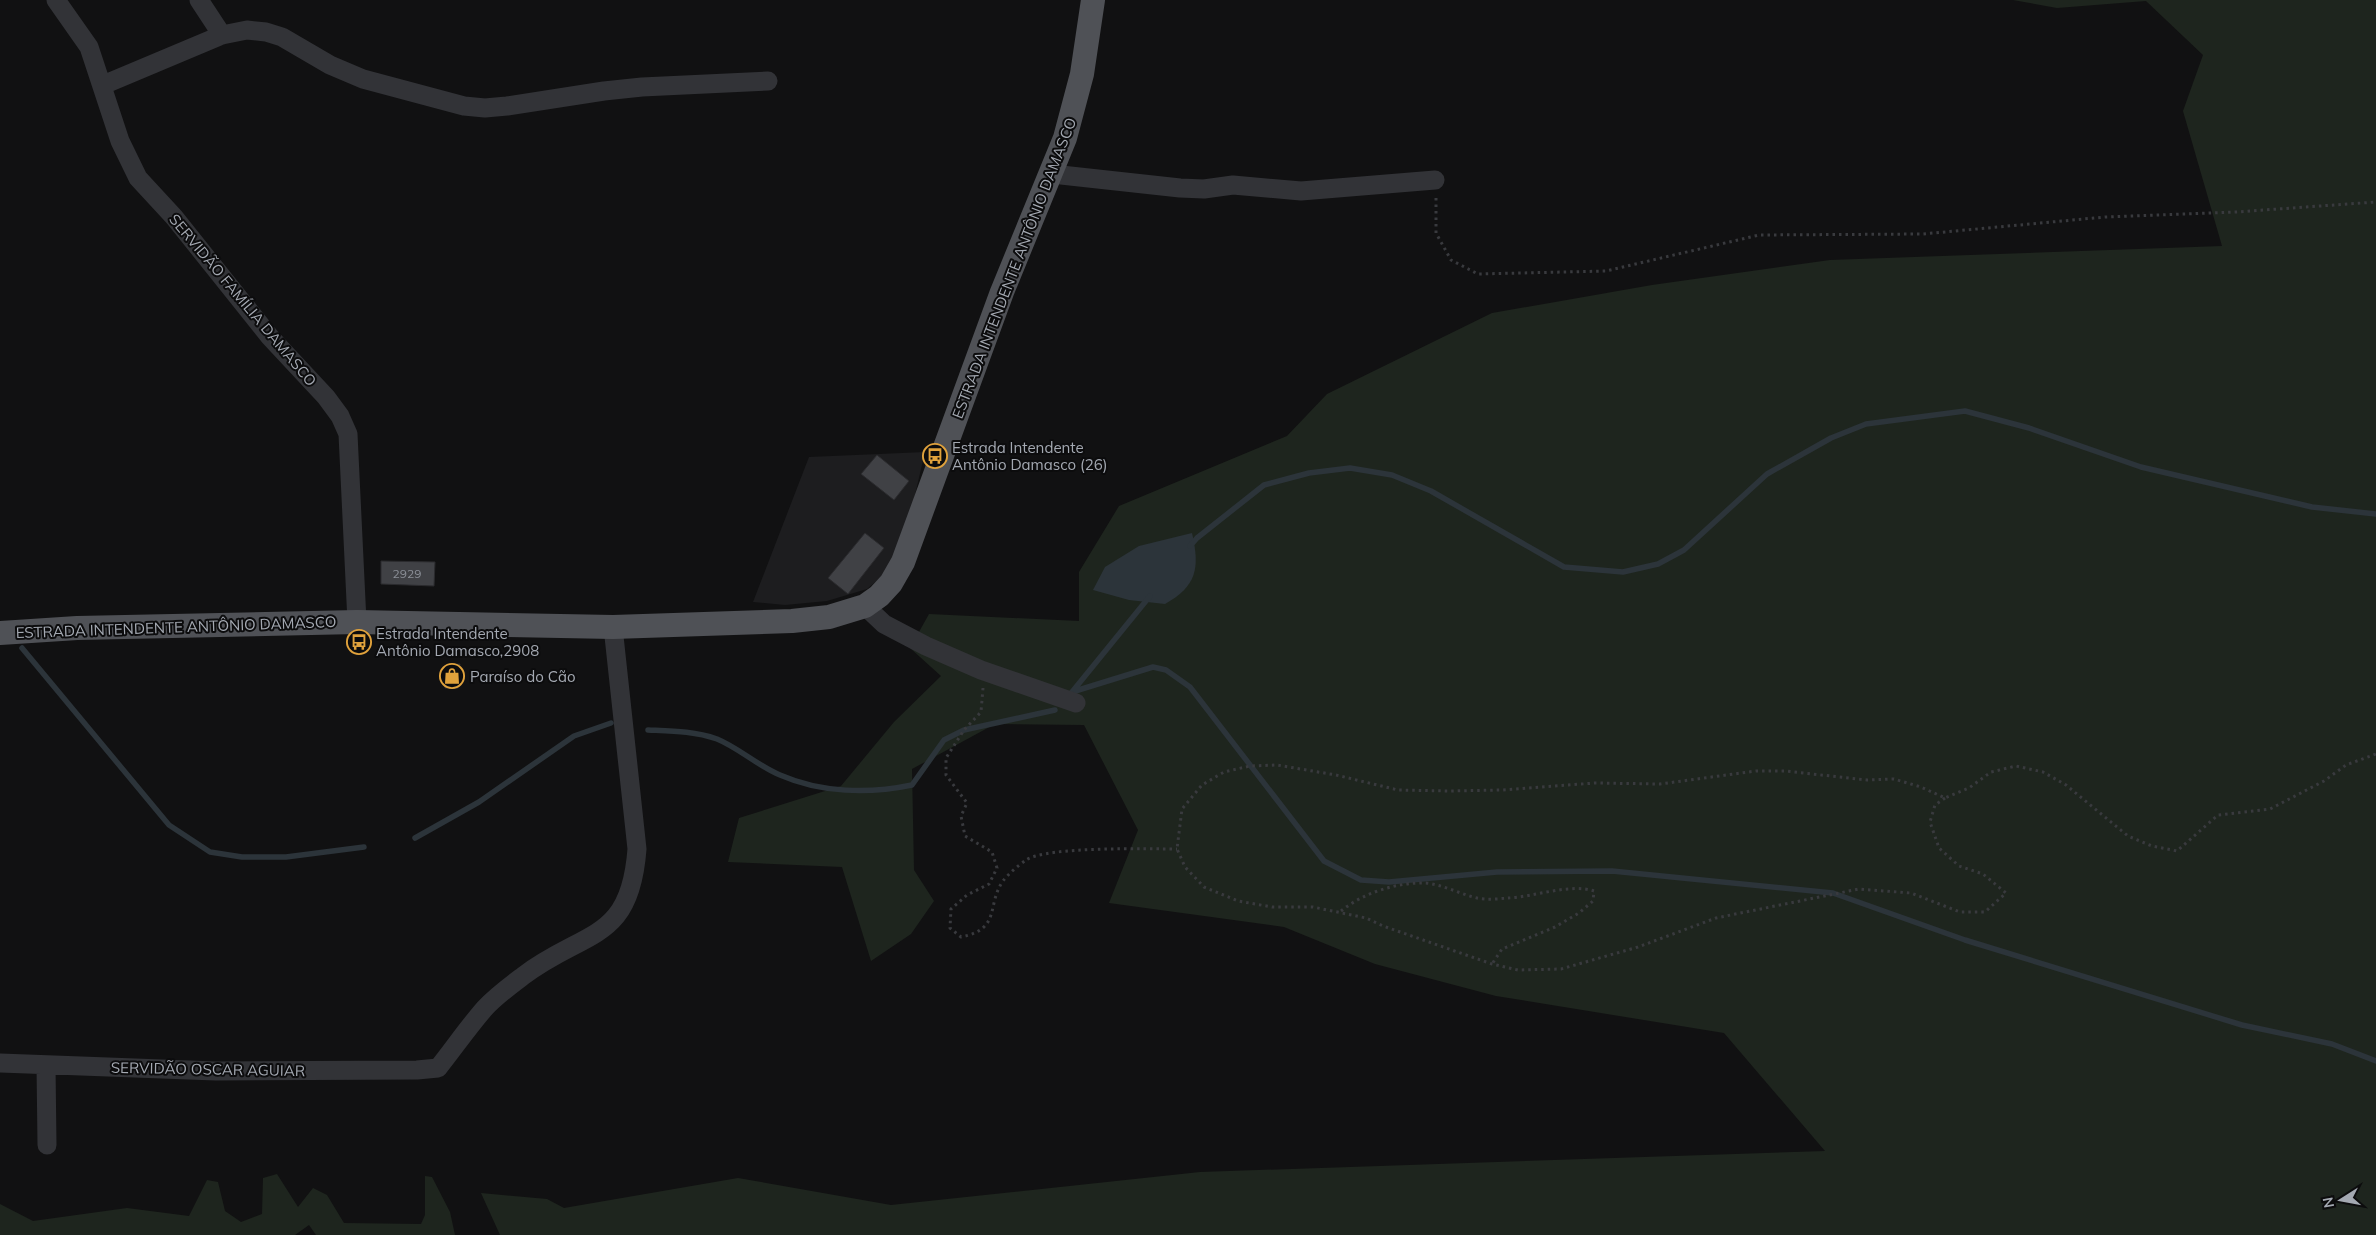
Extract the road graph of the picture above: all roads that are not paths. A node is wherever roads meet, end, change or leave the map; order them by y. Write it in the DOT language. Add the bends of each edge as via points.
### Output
graph roads {
  1 [pos="56,0"];
  2 [pos="199,0"];
  3 [pos="1093,0"];
  4 [pos="222,35"];
  5 [pos="768,81"];
  6 [pos="104,85"];
  7 [pos="1052,174"];
  8 [pos="1435,180"];
  9 [pos="865,606"];
  10 [pos="357,622"];
  11 [pos="613,627"];
  12 [pos="0,633"];
  13 [pos="1076,703"];
  14 [pos="0,1063"];
  15 [pos="46,1065"];
  16 [pos="47,1145"];
  1 -- 6 [label="street, SERVIDÃO FAMÍLIA DAMASCO" via="89,47"];
  2 -- 4 [label="street"];
  3 -- 7 [label="main road, ESTRADA INTENDENTE ANTÔNIO DAMASCO" via="1074,111"];
  4 -- 5 [label="street" via="247,30 266,32 364,79 471,107 507,106 623,89"];
  4 -- 6 [label="street"];
  6 -- 10 [label="street, SERVIDÃO FAMÍLIA DAMASCO" via="120,141 138,178 174,216 270,336 340,416 348,434"];
  7 -- 8 [label="street" via="1180,188 1233,185 1301,191"];
  7 -- 9 [label="main road, ESTRADA INTENDENTE ANTÔNIO DAMASCO" via="1002,292 903,562 891,583"];
  9 -- 11 [label="main road, ESTRADA INTENDENTE ANTÔNIO DAMASCO" via="829,617 792,621"];
  9 -- 13 [label="street" via="900,634 981,670"];
  10 -- 11 [label="main road, ESTRADA INTENDENTE ANTÔNIO DAMASCO"];
  10 -- 12 [label="main road, ESTRADA INTENDENTE ANTÔNIO DAMASCO" via="77,628"];
  11 -- 15 [label="street, SERVIDÃO OSCAR AGUIAR" via="637,849 630,892 621,912 606,928 524,975 486,1006 438,1068 216,1071"];
  14 -- 15 [label="street, SERVIDÃO OSCAR AGUIAR"];
  15 -- 16 [label="street"];
}
